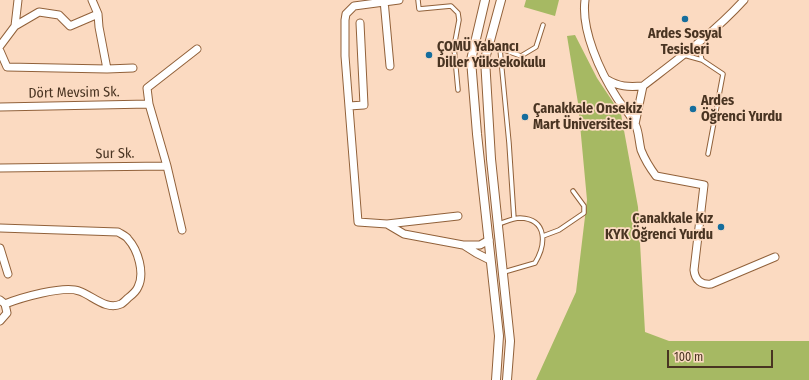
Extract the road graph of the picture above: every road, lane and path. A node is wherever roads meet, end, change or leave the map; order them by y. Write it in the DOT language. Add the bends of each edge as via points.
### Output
graph roads {
  1 [pos="18,0"];
  2 [pos="92,0"];
  3 [pos="399,0"];
  4 [pos="418,0"];
  5 [pos="485,0"];
  6 [pos="501,0"];
  7 [pos="585,0"];
  8 [pos="744,0"];
  9 [pos="384,1"];
  10 [pos="98,14"];
  11 [pos="360,23"];
  12 [pos="543,25"];
  13 [pos="14,26"];
  14 [pos="488,44"];
  15 [pos="697,44"];
  16 [pos="0,46"];
  17 [pos="500,48"];
  18 [pos="197,49"];
  19 [pos="0,51"];
  20 [pos="683,55"];
  21 [pos="702,60"];
  22 [pos="390,66"];
  23 [pos="133,68"];
  24 [pos="107,69"];
  25 [pos="606,79"];
  26 [pos="643,86"];
  27 [pos="458,90"];
  28 [pos="149,104"];
  29 [pos="349,106"];
  30 [pos="0,107"];
  31 [pos="636,124"];
  32 [pos="708,154"];
  33 [pos="167,166"];
  34 [pos="0,168"];
  35 [pos="573,191"];
  36 [pos="458,216"];
  37 [pos="514,219"];
  38 [pos="387,224"];
  39 [pos="499,224"];
  40 [pos="0,228"];
  41 [pos="182,230"];
  42 [pos="499,236"];
  43 [pos="543,236"];
  44 [pos="489,240"];
  45 [pos="463,244"];
  46 [pos="0,248"];
  47 [pos="775,257"];
  48 [pos="490,260"];
  49 [pos="502,260"];
  50 [pos="503,272"];
  51 [pos="8,274"];
  52 [pos="2,302"];
  53 [pos="0,321"];
  54 [pos="496,380"];
  55 [pos="507,380"];
  1 -- 13 [label="street"];
  2 -- 10 [label="street"];
  3 -- 9 [label="street"];
  4 -- 27 [label="lane" via="419,9 451,6 458,13 454,47"];
  5 -- 44 [label="street" via="472,60"];
  6 -- 14 [label="street"];
  7 -- 25 [label="street" via="587,34"];
  8 -- 15 [label="street"];
  9 -- 22 [label="street"];
  9 -- 29 [label="street" via="354,6 346,14 345,56"];
  10 -- 13 [label="street" via="70,26 59,15 39,12"];
  10 -- 24 [label="street"];
  11 -- 29 [label="street" via="364,104"];
  12 -- 17 [label="lane" via="536,47 521,56"];
  13 -- 16 [label="street"];
  14 -- 17 [label="lane"];
  14 -- 39 [label="street" via="484,59 491,159"];
  15 -- 20 [label="street"];
  15 -- 21 [label="lane"];
  17 -- 37 [label="lane" via="510,143"];
  18 -- 28 [label="street" via="147,88"];
  19 -- 24 [label="street" via="7,67"];
  20 -- 21 [label="lane"];
  20 -- 26 [label="street"];
  21 -- 32 [label="lane" via="723,74"];
  23 -- 24 [label="street"];
  25 -- 26 [label="street" via="616,85"];
  25 -- 31 [label="street"];
  26 -- 31 [label="street"];
  28 -- 30 [label="street, Dört Mevsim Sk."];
  28 -- 33 [label="street"];
  29 -- 38 [label="street" via="358,222"];
  31 -- 47 [label="street" via="641,149 656,176 704,185 694,270 698,280 711,284"];
  33 -- 34 [label="street, Sur Sk."];
  33 -- 41 [label="street"];
  35 -- 43 [label="lane" via="584,206 584,213 559,230"];
  36 -- 38 [label="street"];
  37 -- 39 [label="lane"];
  37 -- 43 [label="lane" via="521,218 537,224 542,228"];
  38 -- 45 [label="street" via="404,234"];
  39 -- 42 [label="street"];
  40 -- 52 [label="street" via="118,232 128,238 141,268 138,287 120,304 107,305 72,289 60,289"];
  42 -- 44 [label="street"];
  42 -- 49 [label="street"];
  43 -- 50 [label="lane" via="540,255 535,263"];
  44 -- 45 [label="street" via="480,246"];
  44 -- 48 [label="street"];
  45 -- 48 [label="street"];
  46 -- 51 [label="street"];
  48 -- 49 [label="street"];
  48 -- 54 [label="street" via="499,336"];
  49 -- 50 [label="street"];
  50 -- 55 [label="street" via="510,341"];
  52 -- 53 [label="street" via="7,313"];
}
